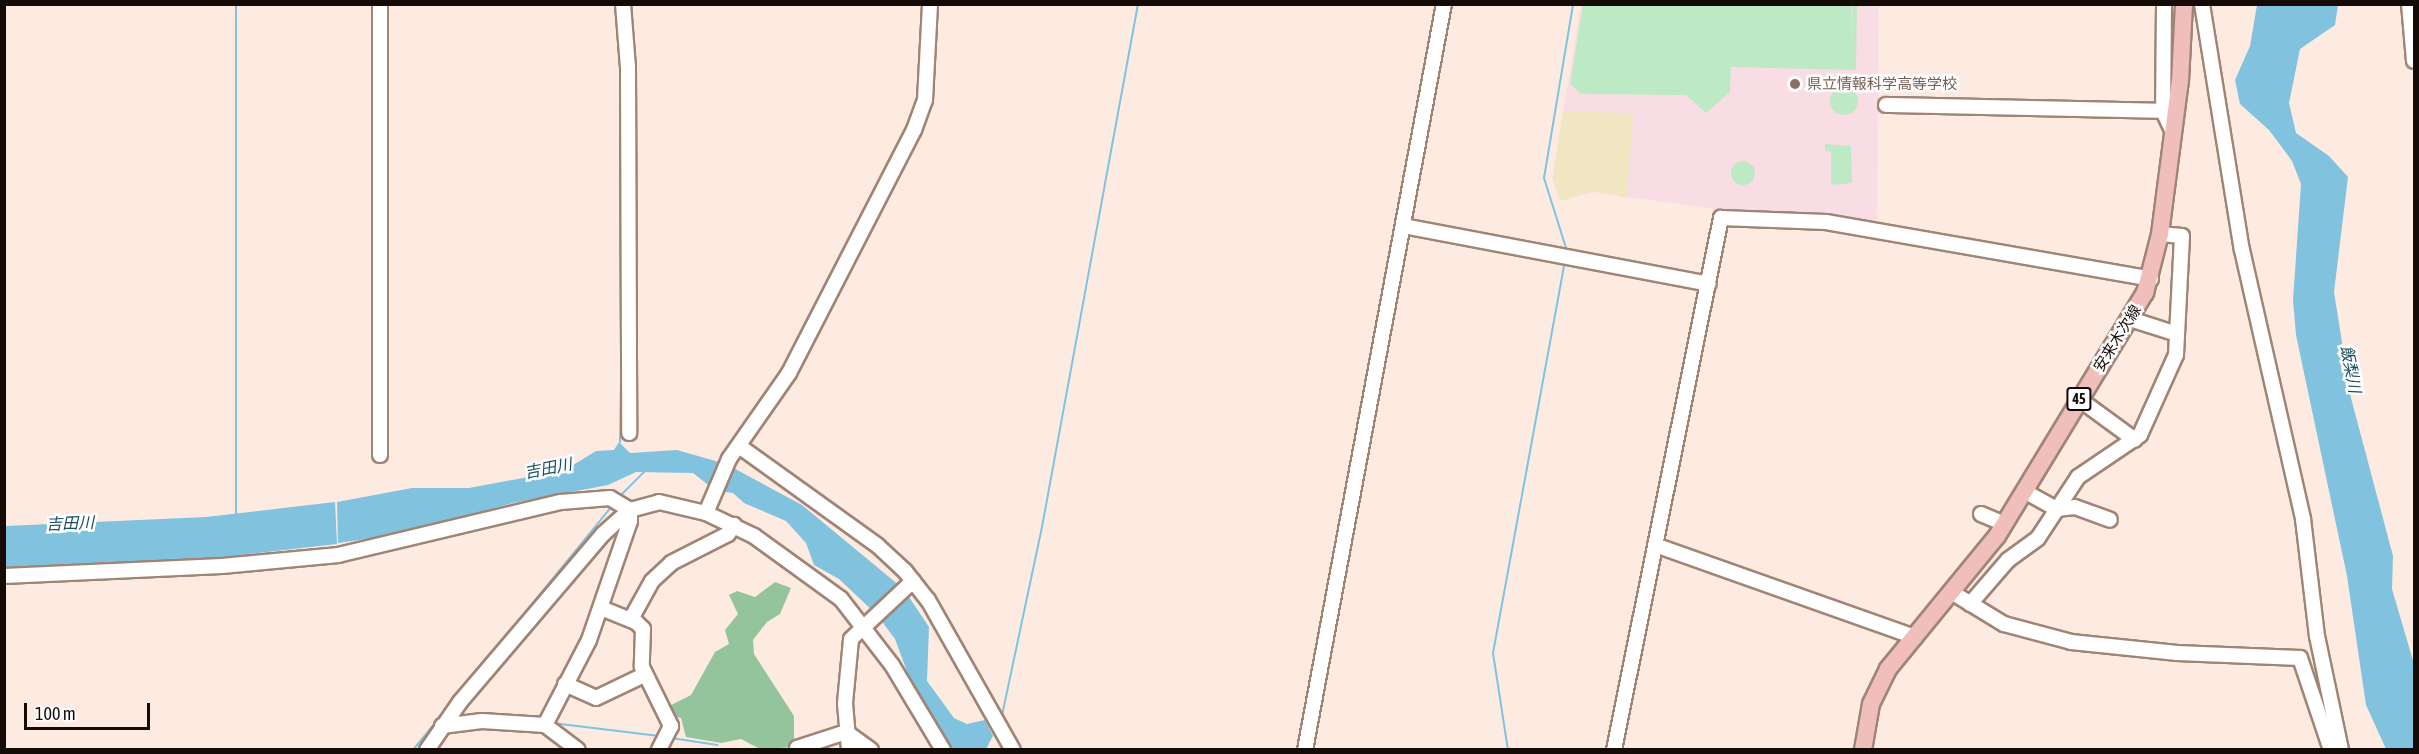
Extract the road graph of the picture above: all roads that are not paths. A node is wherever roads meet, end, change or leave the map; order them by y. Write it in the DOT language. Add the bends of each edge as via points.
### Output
graph roads {
  1 [pos="380,4"];
  2 [pos="623,4"];
  3 [pos="930,4"];
  4 [pos="1444,4"];
  5 [pos="2164,4"];
  6 [pos="2184,4"];
  7 [pos="2202,4"];
  8 [pos="2409,4"];
  9 [pos="2415,61"];
  10 [pos="1886,105"];
  11 [pos="2163,111"];
  12 [pos="2173,132"];
  13 [pos="1403,226"];
  14 [pos="2160,234"];
  15 [pos="2151,279"];
  16 [pos="1709,284"];
  17 [pos="2130,319"];
  18 [pos="2177,334"];
  19 [pos="2079,399"];
  20 [pos="629,434"];
  21 [pos="2135,440"];
  22 [pos="739,446"];
  23 [pos="380,455"];
  24 [pos="2024,491"];
  25 [pos="2057,509"];
  26 [pos="630,510"];
  27 [pos="707,510"];
  28 [pos="1981,514"];
  29 [pos="2110,520"];
  30 [pos="2005,524"];
  31 [pos="734,525"];
  32 [pos="1655,545"];
  33 [pos="4,576"];
  34 [pos="911,583"];
  35 [pos="1953,593"];
  36 [pos="1970,604"];
  37 [pos="601,608"];
  38 [pos="631,619"];
  39 [pos="866,624"];
  40 [pos="1915,637"];
  41 [pos="644,675"];
  42 [pos="565,684"];
  43 [pos="546,722"];
  44 [pos="442,726"];
  45 [pos="846,732"];
  46 [pos="665,740"];
  47 [pos="797,748"];
  48 [pos="427,750"];
  49 [pos="578,750"];
  50 [pos="849,750"];
  51 [pos="871,750"];
  52 [pos="943,750"];
  53 [pos="1013,750"];
  54 [pos="1305,750"];
  55 [pos="1614,750"];
  56 [pos="1863,750"];
  57 [pos="2331,750"];
  58 [pos="2341,750"];
  1 -- 23 [label="street"];
  2 -- 20 [label="street"];
  3 -- 22 [label="street" via="925,100 914,130 789,373"];
  4 -- 13 [label="street"];
  5 -- 11 [label="street"];
  6 -- 12 [label="main road, 安来木次線 / 45"];
  7 -- 58 [label="street" via="2242,249 2302,519 2317,636"];
  8 -- 9 [label="street"];
  10 -- 11 [label="street"];
  11 -- 12 [label="street"];
  12 -- 14 [label="main road, 安来木次線 / 45"];
  13 -- 16 [label="street"];
  13 -- 54 [label="street"];
  14 -- 15 [label="main road, 安来木次線 / 45"];
  14 -- 18 [label="street" via="2182,236"];
  15 -- 16 [label="street" via="1826,222 1726,215 1718,222"];
  15 -- 17 [label="main road, 安来木次線 / 45"];
  16 -- 32 [label="street"];
  17 -- 18 [label="street"];
  17 -- 19 [label="main road, 安来木次線 / 45"];
  18 -- 21 [label="street" via="2175,359"];
  19 -- 21 [label="street"];
  19 -- 24 [label="main road, 安来木次線 / 45"];
  21 -- 25 [label="street" via="2078,477"];
  22 -- 27 [label="street" via="729,459"];
  22 -- 34 [label="street" via="888,554"];
  24 -- 25 [label="street"];
  24 -- 30 [label="main road, 安来木次線 / 45"];
  25 -- 29 [label="street" via="2074,507"];
  25 -- 36 [label="street" via="2038,538 2008,560"];
  26 -- 27 [label="street" via="659,502"];
  26 -- 33 [label="street" via="610,498 561,502 338,555 222,566"];
  26 -- 37 [label="street"];
  26 -- 44 [label="street" via="603,534"];
  27 -- 31 [label="street"];
  28 -- 30 [label="street"];
  30 -- 35 [label="main road, 安来木次線 / 45"];
  31 -- 38 [label="street" via="728,534 677,560 658,575"];
  31 -- 39 [label="street" via="840,599"];
  32 -- 40 [label="street"];
  32 -- 55 [label="street"];
  34 -- 39 [label="street"];
  34 -- 53 [label="street"];
  35 -- 36 [label="street"];
  35 -- 40 [label="main road, 安来木次線 / 45"];
  36 -- 57 [label="street" via="2019,630 2071,642 2177,653 2300,658"];
  37 -- 38 [label="street"];
  37 -- 42 [label="street"];
  38 -- 41 [label="street" via="640,624 644,634"];
  39 -- 45 [label="street" via="851,639"];
  39 -- 52 [label="street"];
  40 -- 56 [label="main road, 安来木次線 / 45" via="1875,693"];
  41 -- 42 [label="street" via="596,698"];
  41 -- 46 [label="street"];
  42 -- 43 [label="street"];
  43 -- 44 [label="street" via="482,721"];
  43 -- 49 [label="street"];
  44 -- 48 [label="street"];
  45 -- 47 [label="street"];
  45 -- 50 [label="street"];
  45 -- 51 [label="street"];
}
